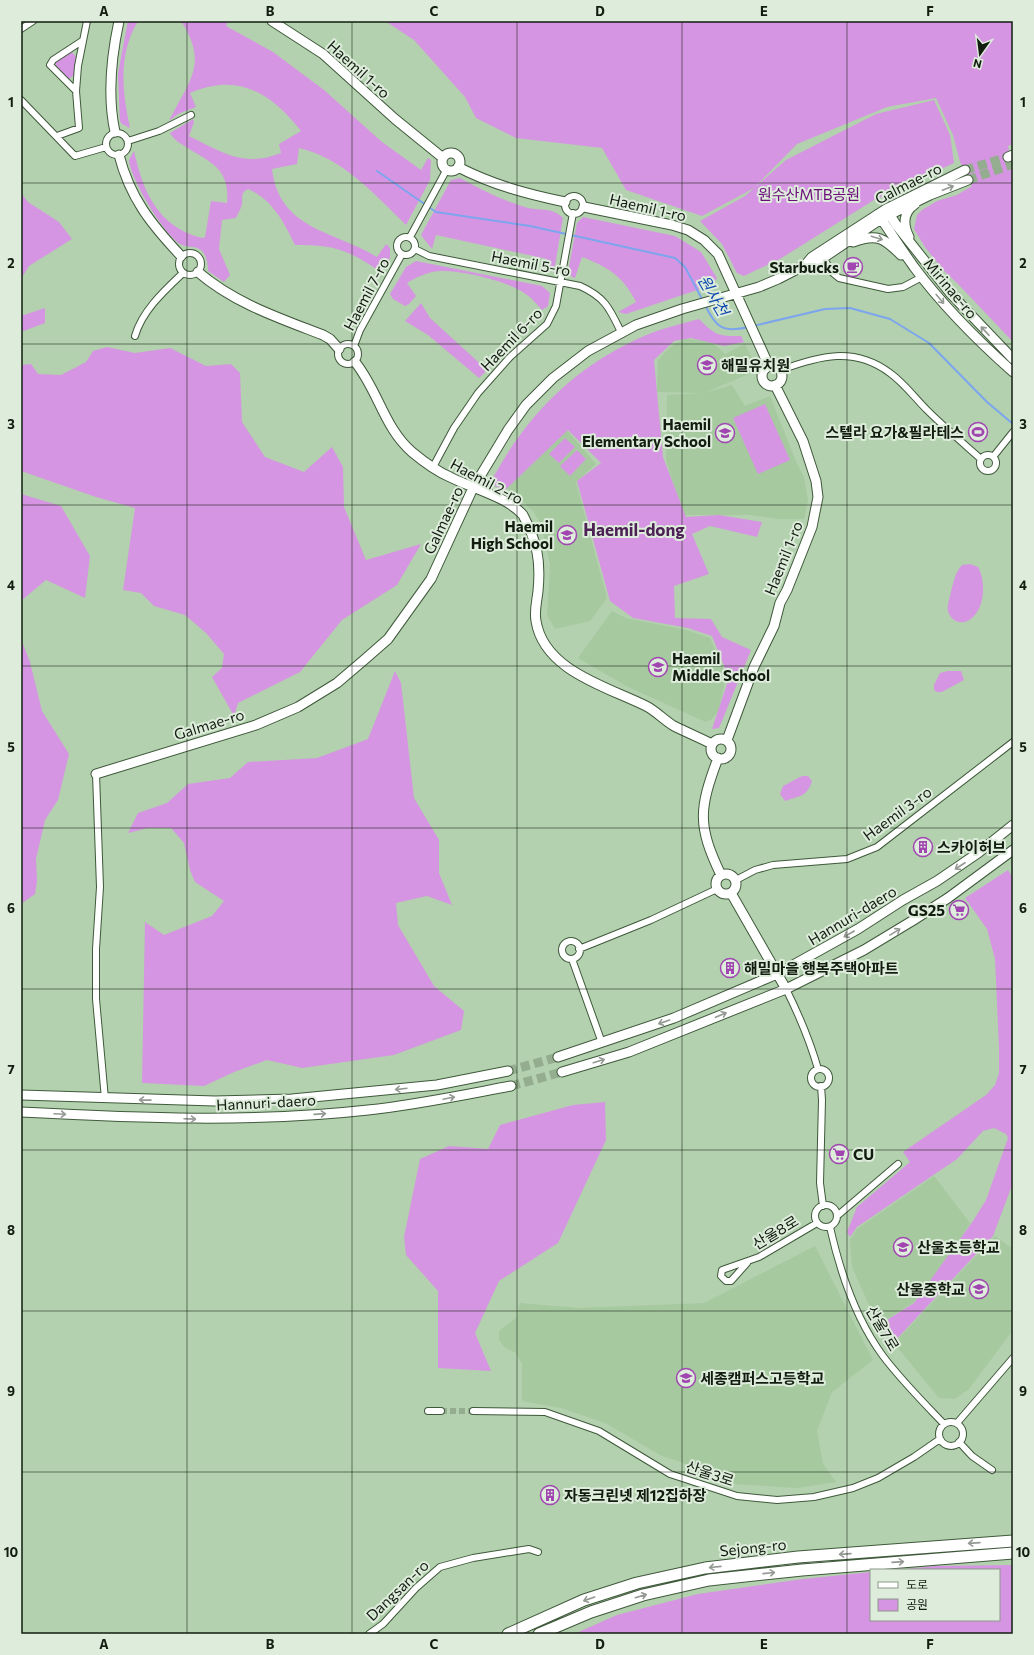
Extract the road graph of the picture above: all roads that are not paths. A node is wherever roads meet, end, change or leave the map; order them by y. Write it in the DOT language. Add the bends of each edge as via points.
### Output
graph roads {
  1 [pos="33,21"];
  2 [pos="87,21"];
  3 [pos="119,21"];
  4 [pos="272,21"];
  5 [pos="21,30"];
  6 [pos="82,41"];
  7 [pos="76,91"];
  8 [pos="21,100"];
  9 [pos="191,115"];
  10 [pos="115,132"];
  11 [pos="57,136"];
  12 [pos="128,141"];
  13 [pos="106,147"];
  14 [pos="119,155"];
  15 [pos="443,158"];
  16 [pos="458,167"];
  17 [pos="447,169"];
  18 [pos="965,170"];
  19 [pos="968,180"];
  20 [pos="928,196"];
  21 [pos="566,202"];
  22 [pos="584,207"];
  23 [pos="573,214"];
  24 [pos="883,214"];
  25 [pos="410,237"];
  26 [pos="840,247"];
  27 [pos="415,249"];
  28 [pos="402,254"];
  29 [pos="919,255"];
  30 [pos="181,256"];
  31 [pos="823,258"];
  32 [pos="806,264"];
  33 [pos="915,268"];
  34 [pos="198,272"];
  35 [pos="183,274"];
  36 [pos="922,277"];
  37 [pos="560,281"];
  38 [pos="736,294"];
  39 [pos="621,332"];
  40 [pos="136,336"];
  41 [pos="354,346"];
  42 [pos="339,349"];
  43 [pos="1013,359"];
  44 [pos="355,362"];
  45 [pos="769,366"];
  46 [pos="781,370"];
  47 [pos="1013,372"];
  48 [pos="775,385"];
  49 [pos="1013,432"];
  50 [pos="993,457"];
  51 [pos="981,459"];
  52 [pos="432,467"];
  53 [pos="473,488"];
  54 [pos="728,740"];
  55 [pos="1013,742"];
  56 [pos="712,744"];
  57 [pos="718,758"];
  58 [pos="96,774"];
  59 [pos="1013,825"];
  60 [pos="1013,850"];
  61 [pos="721,875"];
  62 [pos="736,880"];
  63 [pos="717,889"];
  64 [pos="732,893"];
  65 [pos="580,949"];
  66 [pos="572,959"];
  67 [pos="777,974"];
  68 [pos="786,989"];
  69 [pos="602,1043"];
  70 [pos="558,1056"];
  71 [pos="818,1069"];
  72 [pos="508,1071"];
  73 [pos="562,1072"];
  74 [pos="511,1086"];
  75 [pos="821,1086"];
  76 [pos="21,1095"];
  77 [pos="106,1099"];
  78 [pos="21,1112"];
  79 [pos="898,1164"];
  80 [pos="823,1206"];
  81 [pos="837,1216"];
  82 [pos="817,1223"];
  83 [pos="830,1227"];
  84 [pos="747,1263"];
  85 [pos="1013,1358"];
  86 [pos="428,1411"];
  87 [pos="441,1411"];
  88 [pos="473,1411"];
  89 [pos="957,1423"];
  90 [pos="944,1424"];
  91 [pos="940,1439"];
  92 [pos="958,1442"];
  93 [pos="992,1470"];
  94 [pos="1013,1540"];
  95 [pos="538,1552"];
  96 [pos="1013,1553"];
  97 [pos="369,1634"];
  98 [pos="508,1634"];
  99 [pos="539,1634"];
  1 -- 5 [label="street"];
  2 -- 6 [label="street"];
  3 -- 10 [label="street" via="112,54 111,76 110,111"];
  4 -- 15 [label="street, Haemil 1-ro" via="323,54"];
  6 -- 7 [label="street"];
  6 -- 7 [label="street" via="53,60 50,65"];
  7 -- 11 [label="street" via="79,128"];
  8 -- 11 [label="street"];
  9 -- 12 [label="street" via="159,131"];
  10 -- 12 [label="street" via="122,133"];
  10 -- 13 [label="street" via="109,136"];
  11 -- 13 [label="street" via="75,156"];
  12 -- 14 [label="street" via="127,149"];
  13 -- 14 [label="street" via="112,154"];
  14 -- 30 [label="street" via="124,176 132,193 152,223"];
  15 -- 16 [label="street" via="449,153 456,155 459,159"];
  15 -- 17 [label="street" via="443,166"];
  16 -- 17 [label="street" via="453,170"];
  16 -- 21 [label="street" via="498,186"];
  17 -- 25 [label="street"];
  18 -- 24 [label="street, Galmae-ro"];
  20 -- 19 [label="street, Galmae-ro, one-way"];
  20 -- 24 [label="street, Galmae-ro"];
  20 -- 29 [label="street" via="911,206 905,218 906,230"];
  21 -- 22 [label="street" via="570,196 578,196 582,199"];
  21 -- 23 [label="street" via="567,210"];
  22 -- 23 [label="street" via="579,213"];
  22 -- 38 [label="street, Haemil 1-ro" via="688,230 704,240 718,254"];
  23 -- 37 [label="street, Haemil 6-ro"];
  24 -- 26 [label="street, Galmae-ro"];
  24 -- 29 [label="street, Mirinae-ro"];
  24 -- 32 [label="street, Galmae-ro" via="812,257"];
  24 -- 33 [label="street, Mirinae-ro"];
  25 -- 27 [label="street" via="414,240"];
  25 -- 28 [label="street" via="403,236 398,240 396,246"];
  26 -- 31 [label="street, Galmae-ro"];
  26 -- 33 [label="street, one-way" via="870,236 877,237 889,243"];
  27 -- 28 [label="street" via="408,255"];
  27 -- 37 [label="street, Haemil 5-ro" via="429,256"];
  28 -- 41 [label="street, Haemil 7-ro" via="360,330"];
  43 -- 29 [label="street, Mirinae-ro, one-way" via="956,300"];
  30 -- 34 [label="street" via="187,253 197,255 201,262"];
  30 -- 35 [label="street" via="178,264"];
  31 -- 32 [label="street, Galmae-ro"];
  31 -- 36 [label="street" via="839,278 888,289 903,287"];
  32 -- 38 [label="street, Galmae-ro" via="778,279"];
  33 -- 36 [label="street, Mirinae-ro"];
  34 -- 35 [label="street" via="191,275"];
  34 -- 42 [label="street" via="215,287 236,299 323,335"];
  35 -- 40 [label="street" via="140,322"];
  36 -- 47 [label="street, Mirinae-ro, one-way" via="980,344"];
  37 -- 39 [label="street, Haemil 5-ro" via="580,286 598,296 611,311"];
  37 -- 52 [label="street, Haemil 6-ro" via="556,306 550,320 510,357 478,393"];
  38 -- 39 [label="street, Galmae-ro"];
  38 -- 45 [label="street, Haemil 1-ro"];
  39 -- 53 [label="street, Galmae-ro" via="567,366 526,405"];
  41 -- 42 [label="street" via="348,344"];
  41 -- 44 [label="street" via="359,354"];
  42 -- 44 [label="street" via="338,355 343,363 349,365"];
  44 -- 52 [label="street, Haemil 2-ro" via="368,380 397,436"];
  45 -- 46 [label="street" via="776,366"];
  45 -- 48 [label="street" via="764,370 763,379 767,384"];
  46 -- 48 [label="street" via="781,380"];
  46 -- 51 [label="street" via="830,356 855,357 868,361 894,377"];
  48 -- 54 [label="street, Haemil 1-ro" via="803,441 816,481 818,497 812,527 780,603 774,626 754,667"];
  49 -- 50 [label="street"];
  50 -- 51 [label="street" via="987,455"];
  50 -- 51 [label="street" via="997,464 990,472 981,468"];
  52 -- 53 [label="street, Haemil 2-ro"];
  53 -- 56 [label="street, Haemil 2-ro" via="497,498 520,512 532,532 539,558 535,611 537,628 563,666 647,707 674,726"];
  53 -- 58 [label="street, Galmae-ro" via="431,579 414,605 388,639 336,683 298,707 256,725"];
  54 -- 56 [label="street" via="718,739"];
  54 -- 57 [label="street" via="731,746 730,753 726,758"];
  55 -- 62 [label="street, Haemil 3-ro" via="877,846 847,859 773,865 755,870"];
  56 -- 57 [label="street" via="712,753"];
  57 -- 61 [label="street" via="706,790 703,820 708,846"];
  58 -- 77 [label="street" via="100,887 96,999"];
  59 -- 67 [label="street, Hannuri-daero, one-way" via="978,854 937,881 852,933"];
  68 -- 60 [label="street, one-way" via="864,950 912,921"];
  61 -- 62 [label="street" via="729,874"];
  61 -- 63 [label="street" via="717,880"];
  62 -- 64 [label="street" via="737,886"];
  63 -- 64 [label="street" via="722,894"];
  63 -- 65 [label="street"];
  64 -- 67 [label="street"];
  65 -- 66 [label="street" via="577,957"];
  65 -- 66 [label="street" via="574,942 564,945 563,953 566,958"];
  66 -- 69 [label="street"];
  67 -- 68 [label="street"];
  67 -- 69 [label="street, Hannuri-daero, one-way" via="674,1018"];
  68 -- 71 [label="street" via="801,1019"];
  73 -- 68 [label="street, one-way" via="643,1047"];
  69 -- 70 [label="street, Hannuri-daero"];
  71 -- 75 [label="street" via="813,1072 811,1078 815,1085"];
  71 -- 75 [label="street" via="824,1070 828,1076 827,1082"];
  72 -- 77 [label="street, Hannuri-daero, one-way" via="437,1085 292,1099"];
  78 -- 74 [label="street, Hannuri-daero, one-way" via="208,1119 289,1116 439,1101"];
  75 -- 80 [label="street" via="820,1183"];
  76 -- 77 [label="street, Hannuri-daero"];
  79 -- 81 [label="street"];
  80 -- 81 [label="street" via="831,1206"];
  80 -- 82 [label="street" via="815,1212"];
  81 -- 83 [label="street" via="835,1223"];
  82 -- 83 [label="street" via="822,1227"];
  82 -- 84 [label="street, 산울8로"];
  83 -- 90 [label="street, 산울7로" via="844,1281 864,1323 897,1374"];
  85 -- 89 [label="street"];
  86 -- 87 [label="street"];
  88 -- 91 [label="street, 산울3로" via="545,1412 599,1431 670,1474 737,1496 777,1500 854,1488 878,1478"];
  89 -- 90 [label="street"];
  89 -- 92 [label="street" via="963,1433"];
  90 -- 91 [label="street" via="939,1432"];
  91 -- 92 [label="street" via="950,1446"];
  92 -- 93 [label="street"];
  94 -- 98 [label="highway, Sejong-ro, one-way" via="798,1557 705,1568 637,1583 584,1600"];
  95 -- 97 [label="street, Dangsan-ro" via="529,1549 472,1558 440,1567 416,1588 383,1624"];
  99 -- 96 [label="highway, Sejong-ro, one-way" via="591,1612 643,1595 709,1580"];
}
